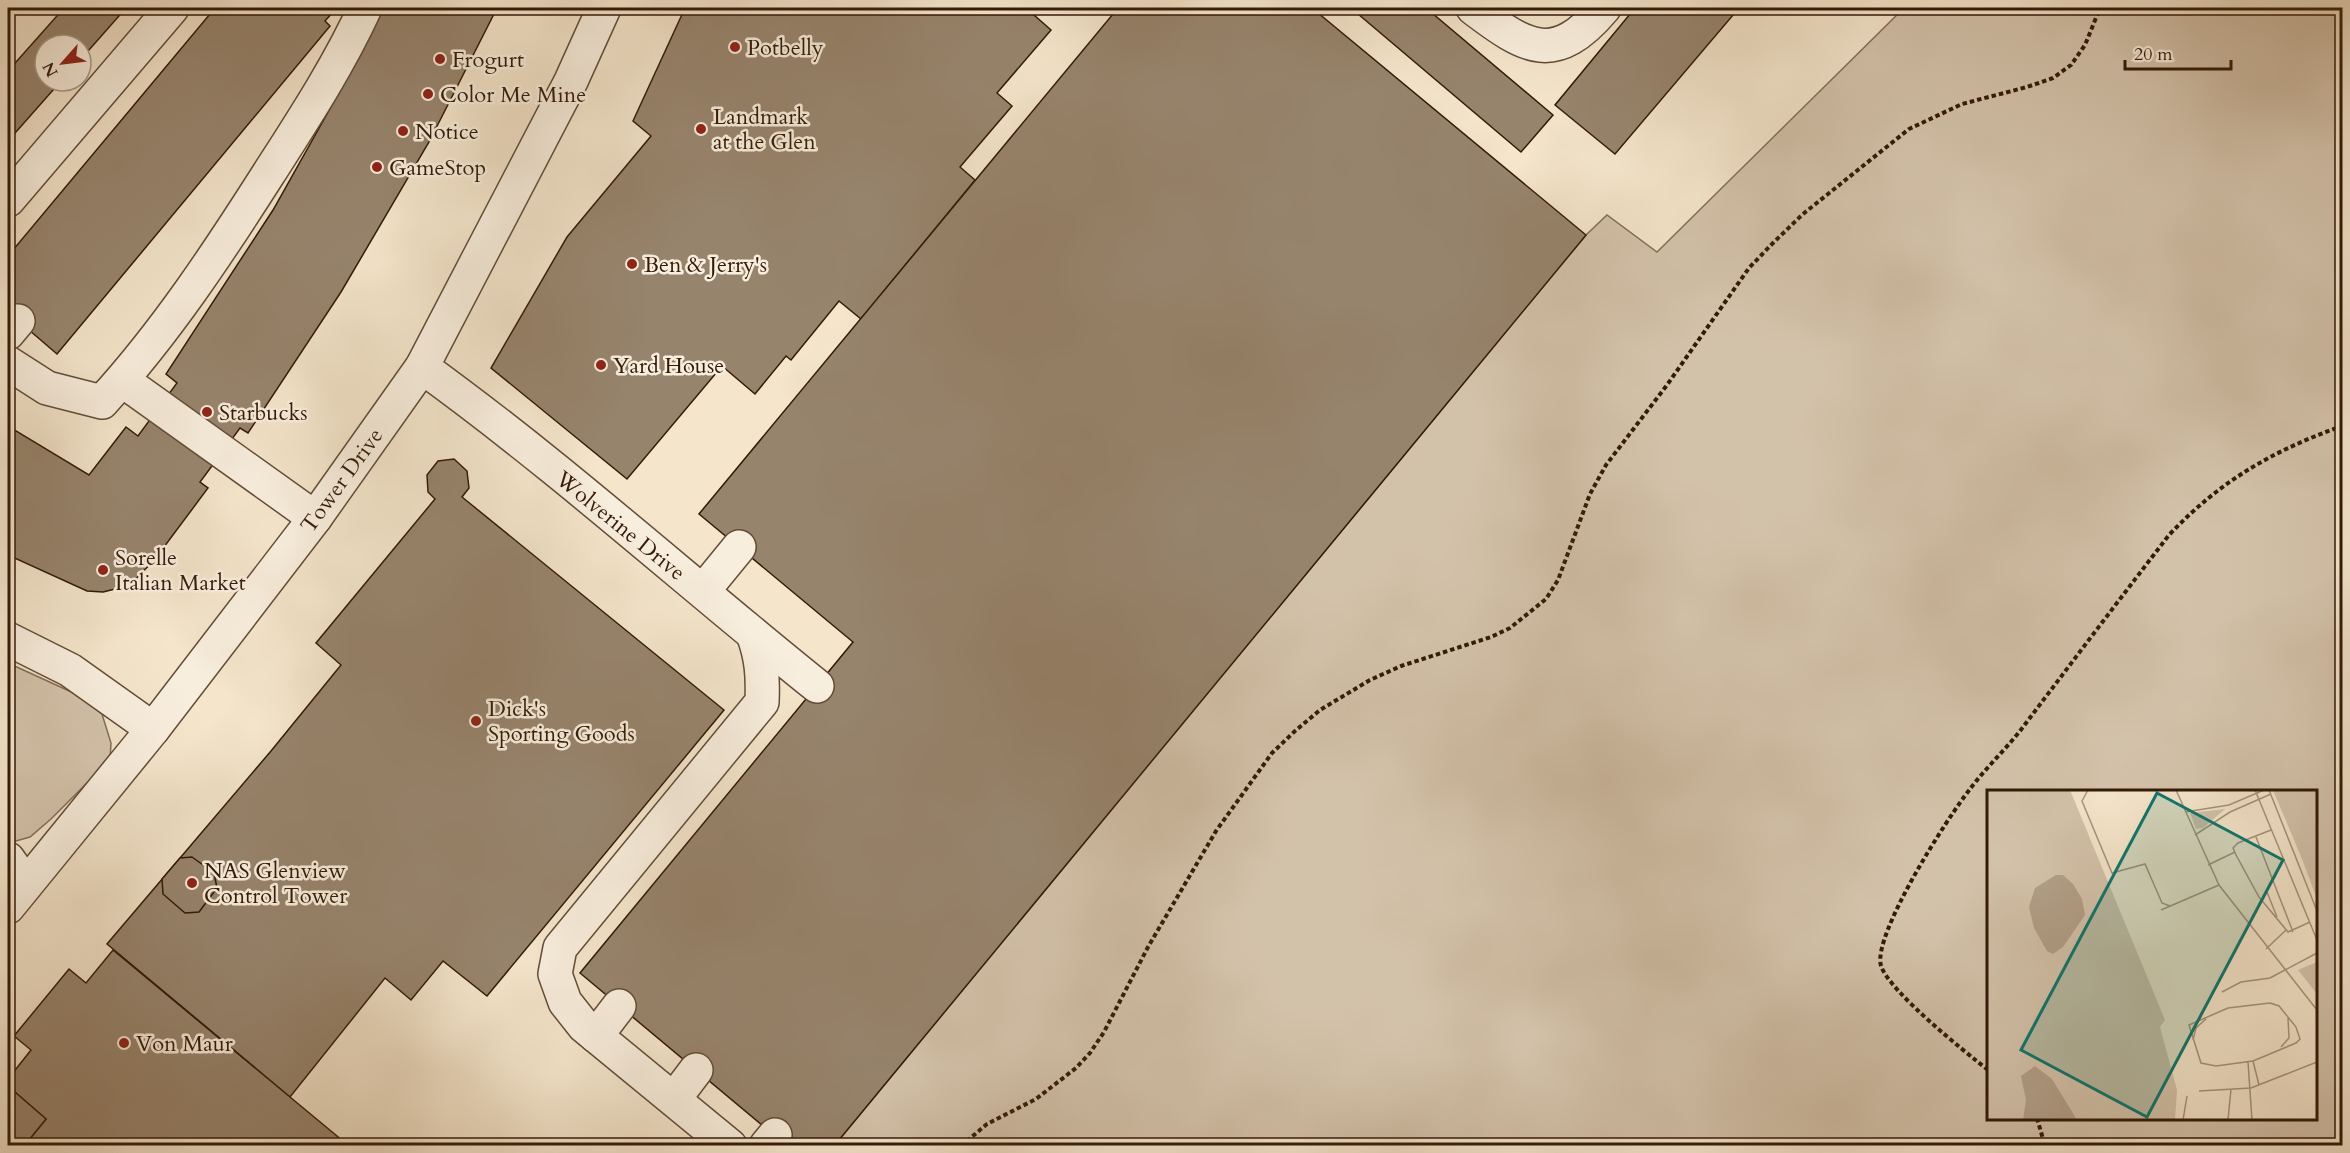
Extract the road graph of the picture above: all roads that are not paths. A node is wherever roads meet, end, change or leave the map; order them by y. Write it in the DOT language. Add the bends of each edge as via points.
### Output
graph roads {
  1 [pos="172,8"];
  2 [pos="365,8"];
  3 [pos="604,8"];
  4 [pos="1473,8"];
  5 [pos="1604,8"];
  6 [pos="8,200"];
  7 [pos="8,363"];
  8 [pos="422,367"];
  9 [pos="122,380"];
  10 [pos="315,518"];
  11 [pos="739,547"];
  12 [pos="703,591"];
  13 [pos="753,634"];
  14 [pos="8,639"];
  15 [pos="817,686"];
  16 [pos="153,729"];
  17 [pos="13,883"];
  18 [pos="619,1006"];
  19 [pos="596,1036"];
  20 [pos="696,1070"];
  21 [pos="674,1100"];
  22 [pos="730,1146"];
  1 -- 6 [label="street"];
  2 -- 9 [label="street" via="291,138 216,255"];
  3 -- 8 [label="street, Tower Drive" via="571,81"];
  4 -- 5 [label="street" via="1502,30 1536,46 1568,42"];
  7 -- 9 [label="street" via="47,388 102,402"];
  8 -- 10 [label="street, Tower Drive"];
  8 -- 12 [label="street, Wolverine Drive"];
  9 -- 10 [label="street"];
  10 -- 16 [label="street, Tower Drive"];
  11 -- 12 [label="street"];
  12 -- 13 [label="street, Wolverine Drive"];
  13 -- 15 [label="street, Wolverine Drive"];
  13 -- 19 [label="street" via="764,674 762,702 560,948 555,974 565,1002"];
  14 -- 16 [label="street" via="70,670"];
  16 -- 17 [label="street, Tower Drive"];
  18 -- 19 [label="street"];
  19 -- 21 [label="street"];
  20 -- 21 [label="street"];
  21 -- 22 [label="street"];
}
